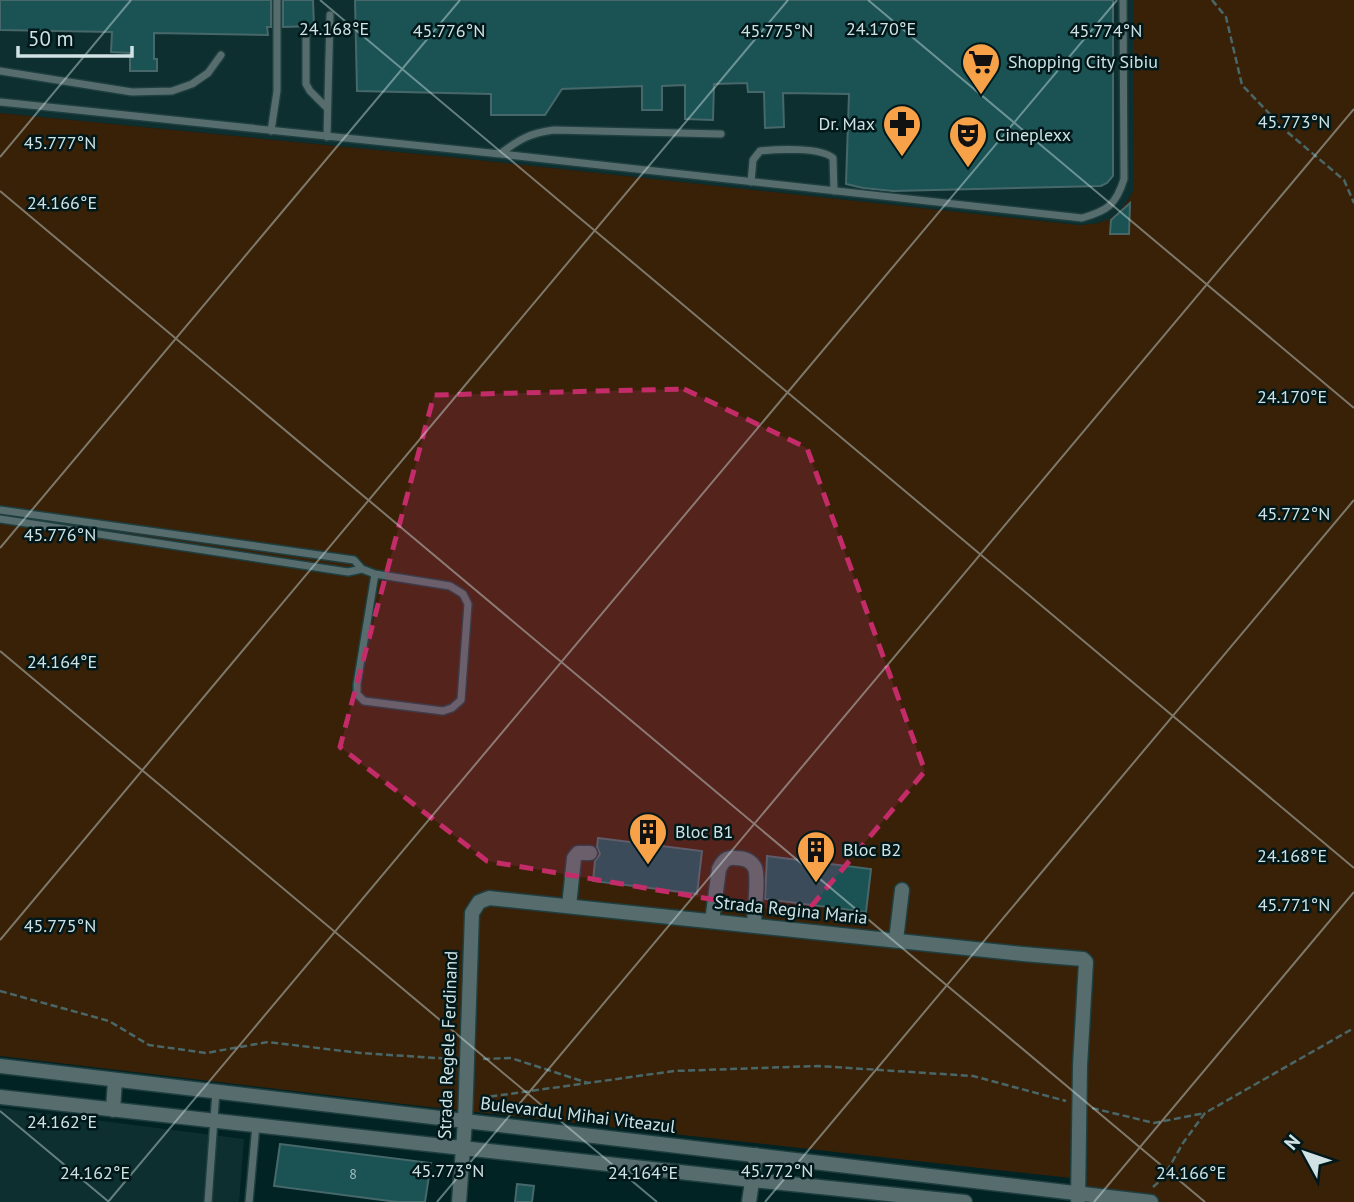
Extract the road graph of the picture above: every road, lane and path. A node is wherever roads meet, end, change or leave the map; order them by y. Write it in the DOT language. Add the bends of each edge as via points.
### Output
graph roads {
  1 [pos="277,0"];
  2 [pos="1123,0"];
  3 [pos="1212,0"];
  4 [pos="330,15"];
  5 [pos="306,34"];
  6 [pos="222,55"];
  7 [pos="0,71"];
  8 [pos="0,102"];
  9 [pos="327,107"];
  10 [pos="271,131"];
  11 [pos="721,134"];
  12 [pos="327,137"];
  13 [pos="500,154"];
  14 [pos="751,182"];
  15 [pos="834,191"];
  16 [pos="1354,203"];
  17 [pos="0,510"];
  18 [pos="0,519"];
  19 [pos="362,569"];
  20 [pos="375,574"];
  21 [pos="590,853"];
  22 [pos="902,890"];
  23 [pos="489,898"];
  24 [pos="569,906"];
  25 [pos="712,921"];
  26 [pos="754,926"];
  27 [pos="896,940"];
  28 [pos="0,991"];
  29 [pos="1354,1028"];
  30 [pos="467,1060"];
  31 [pos="0,1066"];
  32 [pos="115,1080"];
  33 [pos="591,1084"];
  34 [pos="216,1091"];
  35 [pos="0,1097"];
  36 [pos="465,1100"];
  37 [pos="1080,1105"];
  38 [pos="113,1110"];
  39 [pos="1205,1113"];
  40 [pos="213,1121"];
  41 [pos="465,1121"];
  42 [pos="256,1125"];
  43 [pos="463,1149"];
  44 [pos="756,1155"];
  45 [pos="752,1180"];
  46 [pos="1078,1197"];
  47 [pos="1144,1201"];
  48 [pos="208,1202"];
  49 [pos="250,1202"];
  50 [pos="459,1202"];
  51 [pos="749,1202"];
  52 [pos="965,1202"];
  1 -- 10 [label="lane" via="277,91"];
  2 -- 15 [label="lane" via="1124,179 1119,193 1100,213 1082,218"];
  3 -- 16 [label="path" via="1226,18 1242,85 1286,131 1344,180"];
  4 -- 9 [label="lane"];
  5 -- 9 [label="lane" via="306,84"];
  6 -- 7 [label="lane" via="208,73 172,91 132,92"];
  8 -- 10 [label="lane"];
  9 -- 12 [label="lane"];
  10 -- 12 [label="lane"];
  11 -- 13 [label="lane" via="554,130 534,132"];
  12 -- 13 [label="lane"];
  13 -- 14 [label="lane"];
  14 -- 15 [label="lane"];
  14 -- 15 [label="lane" via="753,160 760,151 822,152 833,159"];
  17 -- 19 [label="lane" via="354,560"];
  18 -- 19 [label="lane" via="348,572"];
  19 -- 20 [label="lane"];
  20 -- 20 [label="lane" via="450,586 463,594 468,604 461,700 452,708 443,711 363,701 357,694"];
  21 -- 24 [label="street" via="578,853 574,858"];
  22 -- 27 [label="street"];
  23 -- 24 [label="street, Strada Regina Maria"];
  23 -- 30 [label="street, Strada Regele Ferdinand" via="479,902 472,913"];
  24 -- 25 [label="street, Strada Regina Maria"];
  25 -- 26 [label="street, Strada Regina Maria"];
  25 -- 26 [label="street" via="722,862 740,858 755,868"];
  26 -- 27 [label="street, Strada Regina Maria"];
  27 -- 37 [label="street, Strada Regina Maria" via="1083,959"];
  28 -- 30 [label="path" via="109,1021 149,1045 161,1047 206,1053 268,1042"];
  29 -- 39 [label="path"];
  30 -- 33 [label="path" via="510,1058"];
  30 -- 36 [label="street, Strada Regele Ferdinand"];
  31 -- 32 [label="street, Bulevardul Mihai Viteazul"];
  32 -- 34 [label="street, Bulevardul Mihai Viteazul"];
  32 -- 38 [label="street"];
  33 -- 36 [label="path"];
  33 -- 37 [label="path" via="674,1071 818,1066 972,1076"];
  34 -- 40 [label="lane"];
  34 -- 41 [label="street, Bulevardul Mihai Viteazul"];
  35 -- 38 [label="street"];
  36 -- 41 [label="street, Strada Regele Ferdinand"];
  37 -- 39 [label="path" via="1154,1123"];
  37 -- 46 [label="street"];
  38 -- 40 [label="street"];
  39 -- 47 [label="path"];
  40 -- 42 [label="street"];
  40 -- 48 [label="lane"];
  41 -- 43 [label="street, Strada Regele Ferdinand"];
  41 -- 44 [label="street, Bulevardul Mihai Viteazul"];
  42 -- 43 [label="street"];
  42 -- 49 [label="lane"];
  43 -- 45 [label="street"];
  43 -- 50 [label="street, Strada Regele Ferdinand"];
  44 -- 45 [label="street"];
  44 -- 46 [label="street, Bulevardul Mihai Viteazul"];
  45 -- 51 [label="street"];
  45 -- 52 [label="street"];
  46 -- 47 [label="street, Bulevardul Mihai Viteazul"];
}
